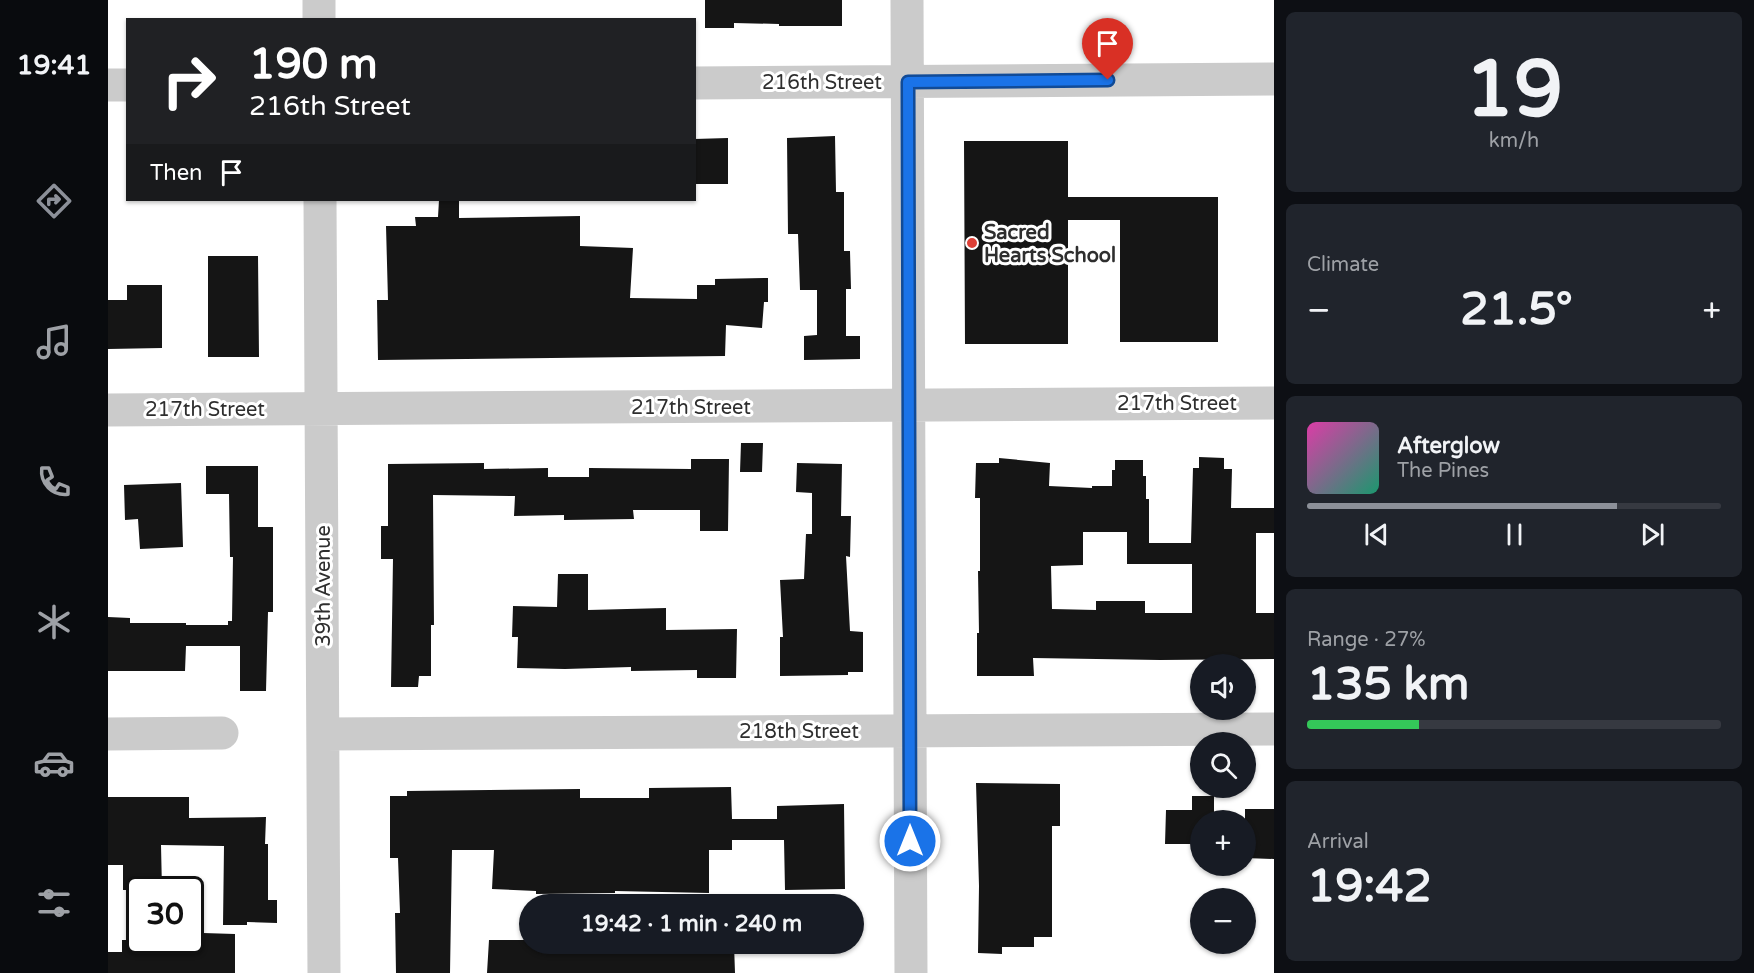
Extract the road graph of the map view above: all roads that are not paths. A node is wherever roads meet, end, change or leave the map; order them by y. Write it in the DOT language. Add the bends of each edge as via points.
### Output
graph roads {
  1 [pos="319,0"];
  2 [pos="907,0"];
  3 [pos="319,18"];
  4 [pos="1274,79"];
  5 [pos="696,82"];
  6 [pos="908,82"];
  7 [pos="108,85"];
  8 [pos="126,85"];
  9 [pos="320,201"];
  10 [pos="1274,403"];
  11 [pos="910,405"];
  12 [pos="322,409"];
  13 [pos="108,410"];
  14 [pos="1274,729"];
  15 [pos="910,731"];
  16 [pos="222,733"];
  17 [pos="108,734"];
  18 [pos="323,734"];
  19 [pos="324,973"];
  20 [pos="911,973"];
  1 -- 3 [label="street"];
  2 -- 6 [label="street"];
  4 -- 6 [label="street, 216th Street"];
  5 -- 6 [label="street, 216th Street"];
  6 -- 11 [label="street"];
  7 -- 8 [label="street"];
  9 -- 12 [label="street, 39th Avenue"];
  10 -- 11 [label="street, 217th Street"];
  11 -- 12 [label="street, 217th Street"];
  11 -- 15 [label="street"];
  12 -- 13 [label="street, 217th Street"];
  12 -- 18 [label="street, 39th Avenue"];
  14 -- 15 [label="street, 218th Street"];
  15 -- 18 [label="street, 218th Street"];
  15 -- 20 [label="street"];
  16 -- 17 [label="street"];
  18 -- 19 [label="street, 39th Avenue"];
}
